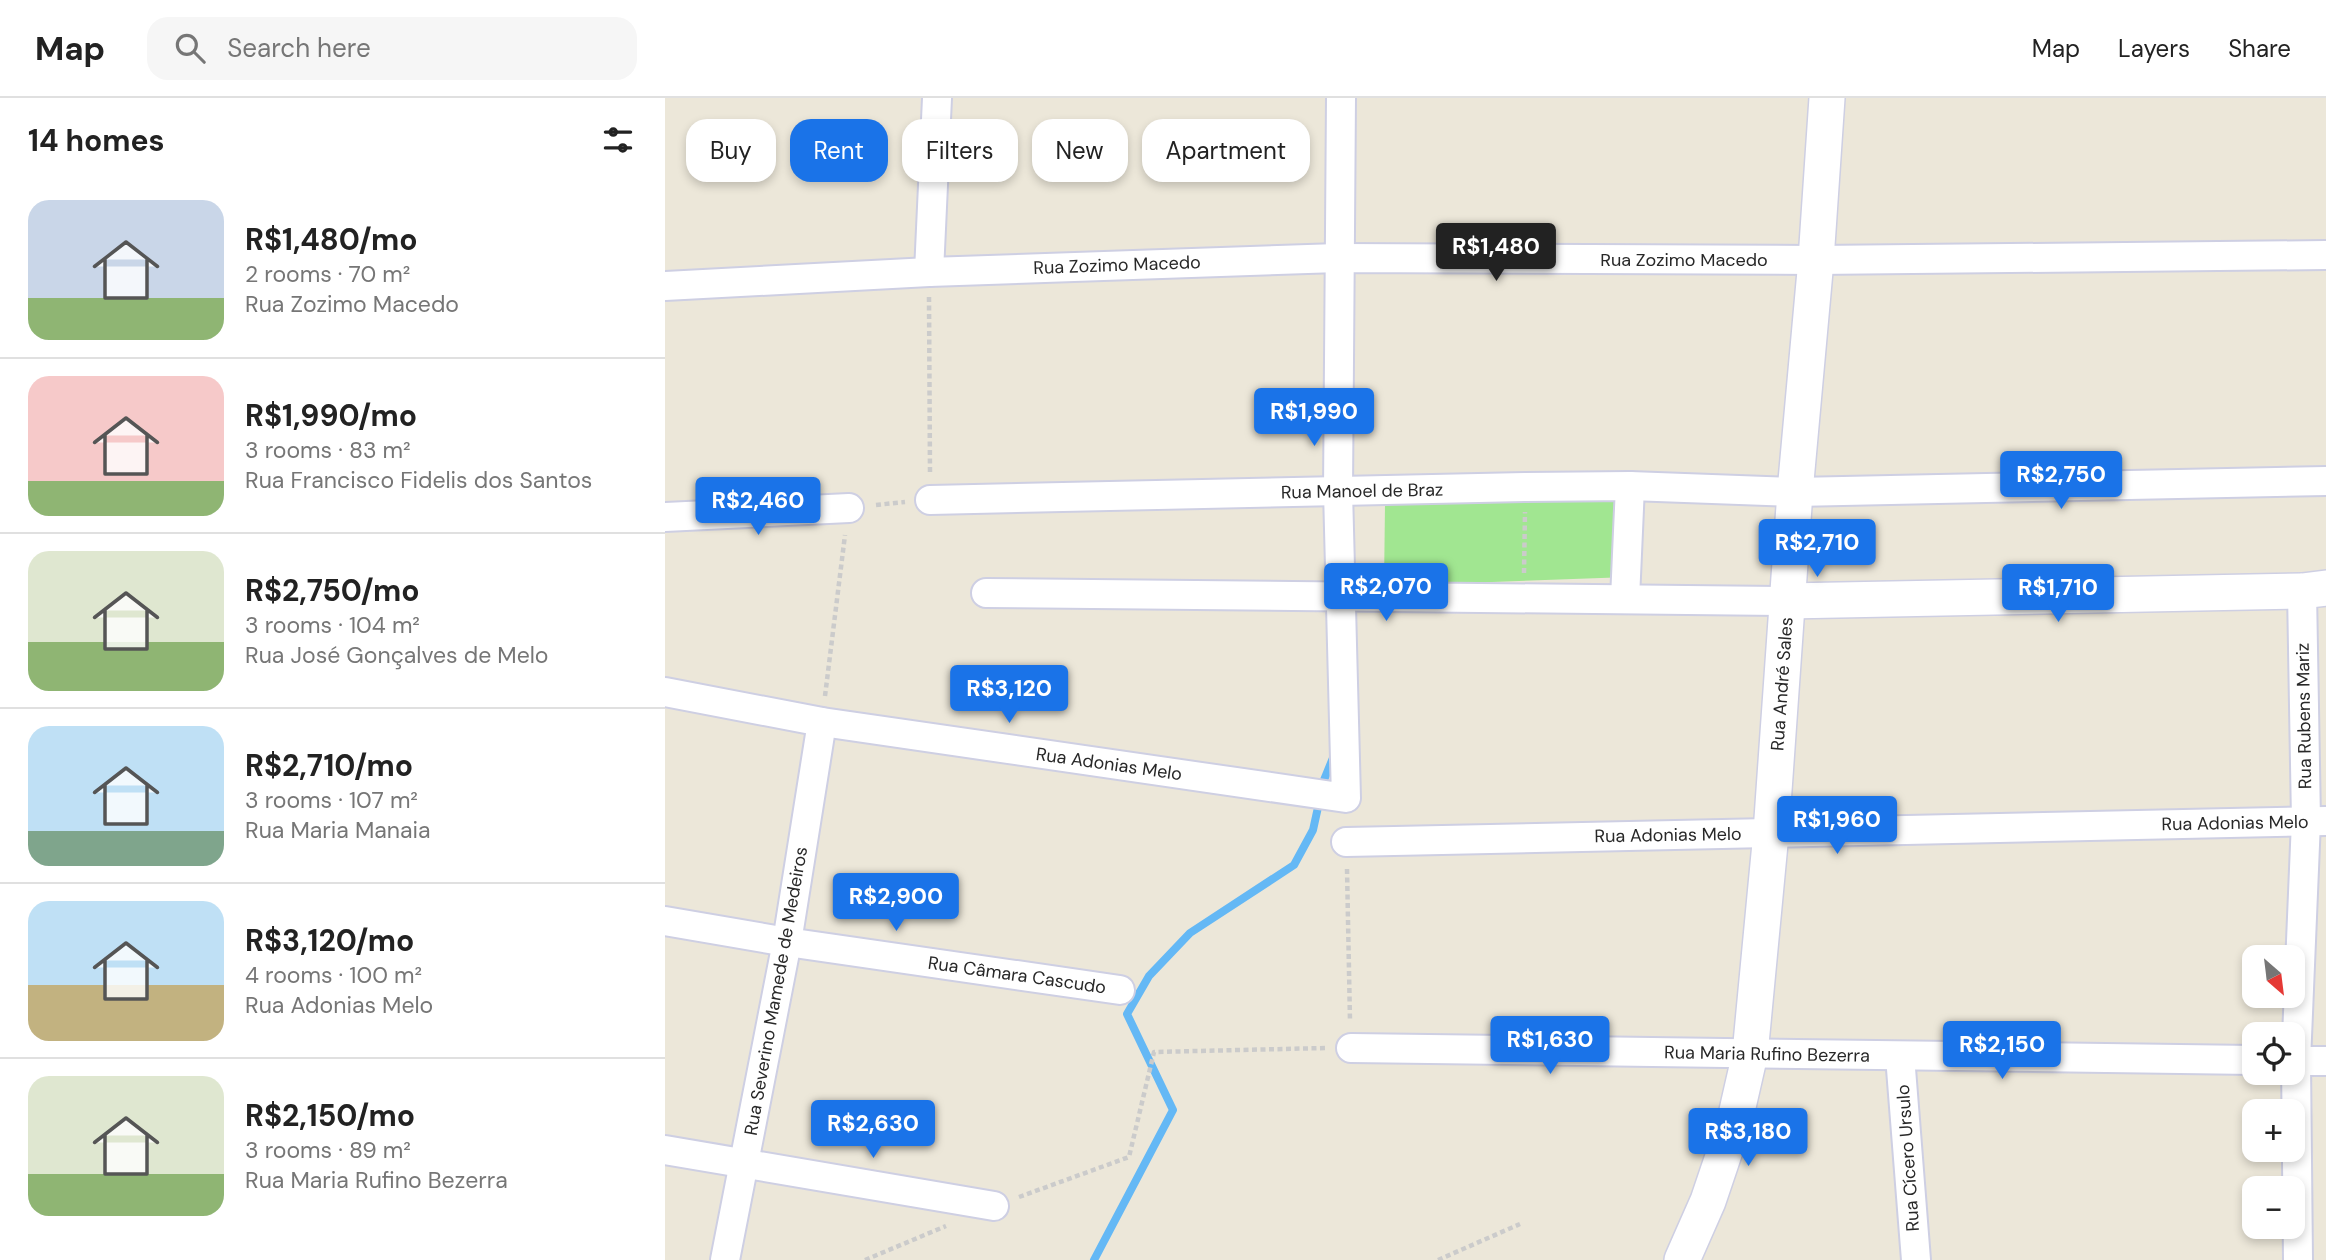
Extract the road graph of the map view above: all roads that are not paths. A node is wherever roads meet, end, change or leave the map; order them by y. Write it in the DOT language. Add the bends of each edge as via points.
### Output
graph roads {
  1 [pos="937,98"];
  2 [pos="1341,98"];
  3 [pos="1827,98"];
  4 [pos="2326,255"];
  5 [pos="1338,258"];
  6 [pos="1816,260"];
  7 [pos="929,272"];
  8 [pos="665,286"];
  9 [pos="2326,481"];
  10 [pos="1630,486"];
  11 [pos="1338,491"];
  12 [pos="1795,492"];
  13 [pos="930,500"];
  14 [pos="849,508"];
  15 [pos="665,517"];
  16 [pos="2314,590"];
  17 [pos="986,593"];
  18 [pos="1341,598"];
  19 [pos="1625,599"];
  20 [pos="1787,601"];
  21 [pos="665,692"];
  22 [pos="822,722"];
  23 [pos="2316,821"];
  24 [pos="1771,833"];
  25 [pos="1346,842"];
  26 [pos="665,921"];
  27 [pos="787,942"];
  28 [pos="1120,990"];
  29 [pos="2298,1022"];
  30 [pos="1350,1048"];
  31 [pos="1750,1054"];
  32 [pos="1900,1056"];
  33 [pos="2242,1060"];
  34 [pos="2305,1061"];
  35 [pos="2326,1061"];
  36 [pos="2294,1085"];
  37 [pos="665,1150"];
  38 [pos="744,1163"];
  39 [pos="994,1206"];
  40 [pos="725,1260"];
  41 [pos="1682,1260"];
  42 [pos="1916,1260"];
  43 [pos="2298,1260"];
  1 -- 7 [label="street"];
  2 -- 5 [label="street"];
  3 -- 6 [label="street, Rua André Sales"];
  4 -- 6 [label="street, Rua Zozimo Macedo"];
  5 -- 6 [label="street, Rua Zozimo Macedo"];
  5 -- 7 [label="street, Rua Zozimo Macedo"];
  5 -- 11 [label="street"];
  6 -- 12 [label="street, Rua André Sales"];
  7 -- 8 [label="street, Rua Zozimo Macedo"];
  9 -- 12 [label="street, Rua Manoel de Braz"];
  10 -- 11 [label="street, Rua Manoel de Braz"];
  10 -- 12 [label="street, Rua Manoel de Braz"];
  10 -- 19 [label="street"];
  11 -- 13 [label="street, Rua Manoel de Braz"];
  11 -- 18 [label="street"];
  12 -- 20 [label="street, Rua André Sales"];
  14 -- 15 [label="street"];
  16 -- 20 [label="street"];
  16 -- 23 [label="street, Rua Rubens Mariz"];
  17 -- 18 [label="street"];
  18 -- 19 [label="street"];
  18 -- 22 [label="street, Rua Adonias Melo" via="1346,798"];
  19 -- 20 [label="street"];
  20 -- 24 [label="street, Rua André Sales"];
  21 -- 22 [label="street, Rua Adonias Melo"];
  22 -- 27 [label="street, Rua Severino Mamede de Medeiros"];
  23 -- 24 [label="street, Rua Adonias Melo"];
  23 -- 29 [label="street, Rua Rubens Mariz"];
  24 -- 25 [label="street, Rua Adonias Melo"];
  24 -- 31 [label="street, Rua André Sales"];
  26 -- 27 [label="street, Rua Câmara Cascudo"];
  27 -- 28 [label="street, Rua Câmara Cascudo"];
  27 -- 38 [label="street, Rua Severino Mamede de Medeiros"];
  30 -- 31 [label="street, Rua Maria Rufino Bezerra"];
  31 -- 32 [label="street, Rua Maria Rufino Bezerra"];
  31 -- 41 [label="street, Rua André Sales" via="1734,1124"];
  32 -- 33 [label="street, Rua Maria Rufino Bezerra"];
  32 -- 42 [label="street, Rua Cícero Ursulo"];
  34 -- 35 [label="street"];
  36 -- 43 [label="street, Rua Rubens Mariz"];
  37 -- 38 [label="street"];
  38 -- 39 [label="street"];
  38 -- 40 [label="street, Rua Severino Mamede de Medeiros"];
}
